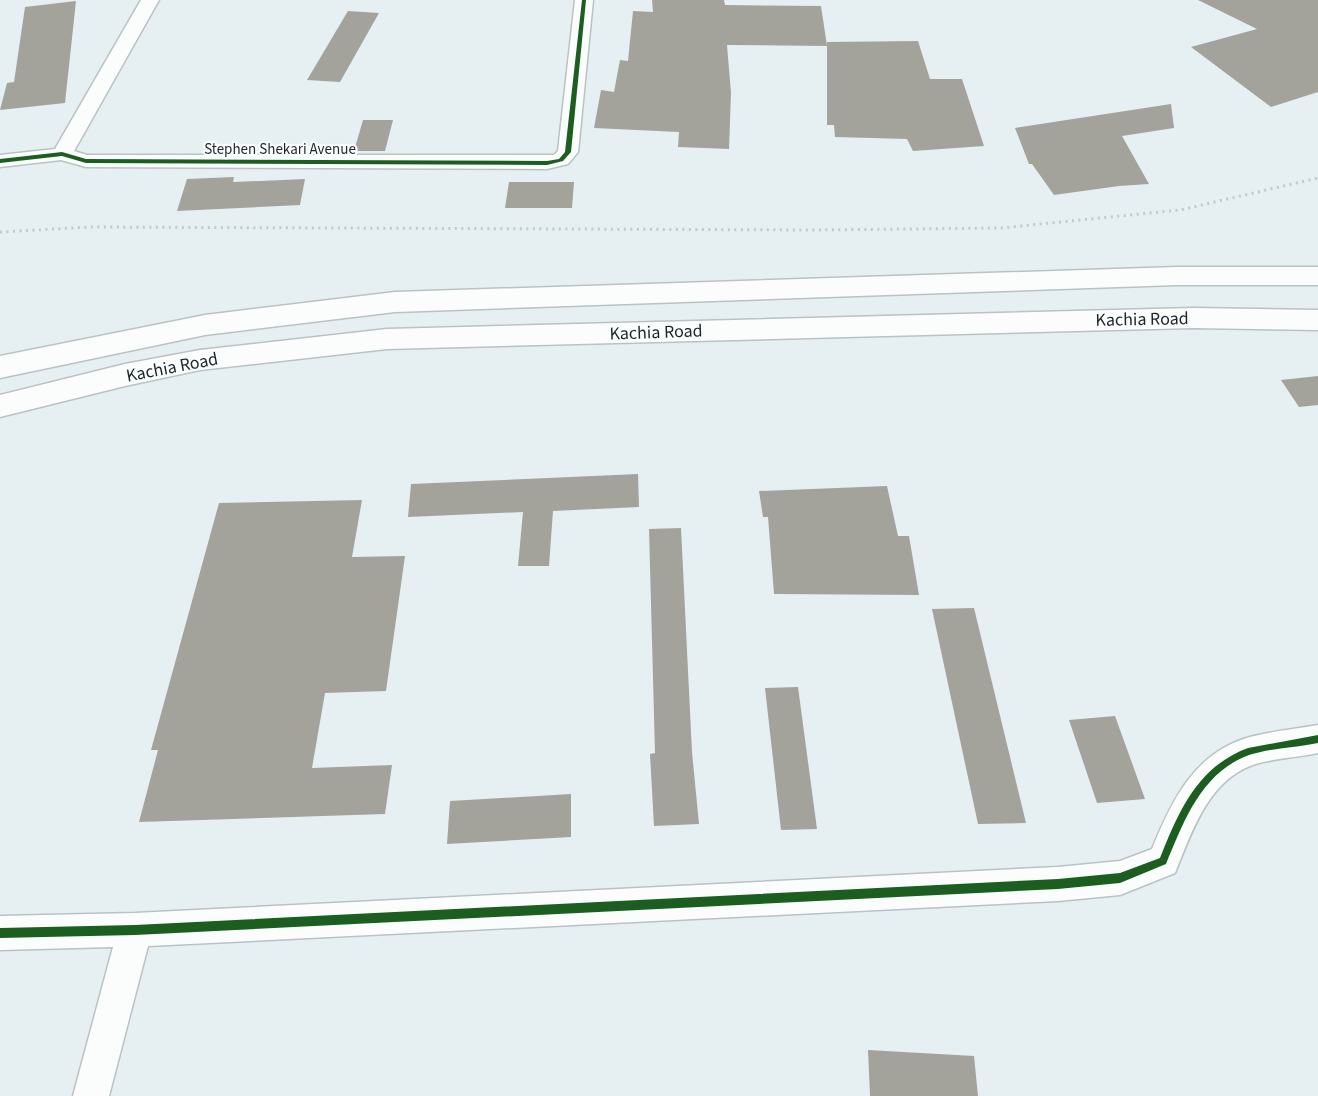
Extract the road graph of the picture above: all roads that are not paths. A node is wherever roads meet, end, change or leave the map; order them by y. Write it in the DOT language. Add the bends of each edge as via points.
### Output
graph roads {
  1 [pos="150,0"];
  2 [pos="584,0"];
  3 [pos="62,154"];
  4 [pos="0,161"];
  5 [pos="1318,276"];
  6 [pos="1318,320"];
  7 [pos="0,367"];
  8 [pos="0,406"];
  9 [pos="1318,739"];
  10 [pos="135,930"];
  11 [pos="0,933"];
  12 [pos="91,1096"];
  1 -- 3 [label="street"];
  2 -- 3 [label="street, Stephen Shekari Avenue" via="568,152 561,160 86,162"];
  3 -- 4 [label="street, Stephen Shekari Avenue"];
  5 -- 7 [label="main road, Kachia Road" via="1177,276 395,302 205,325"];
  6 -- 8 [label="main road, Kachia Road" via="1193,318 387,339 200,360"];
  9 -- 10 [label="street" via="1241,755 1207,778 1186,803 1162,861 1120,878"];
  10 -- 11 [label="street"];
  10 -- 12 [label="street"];
}
